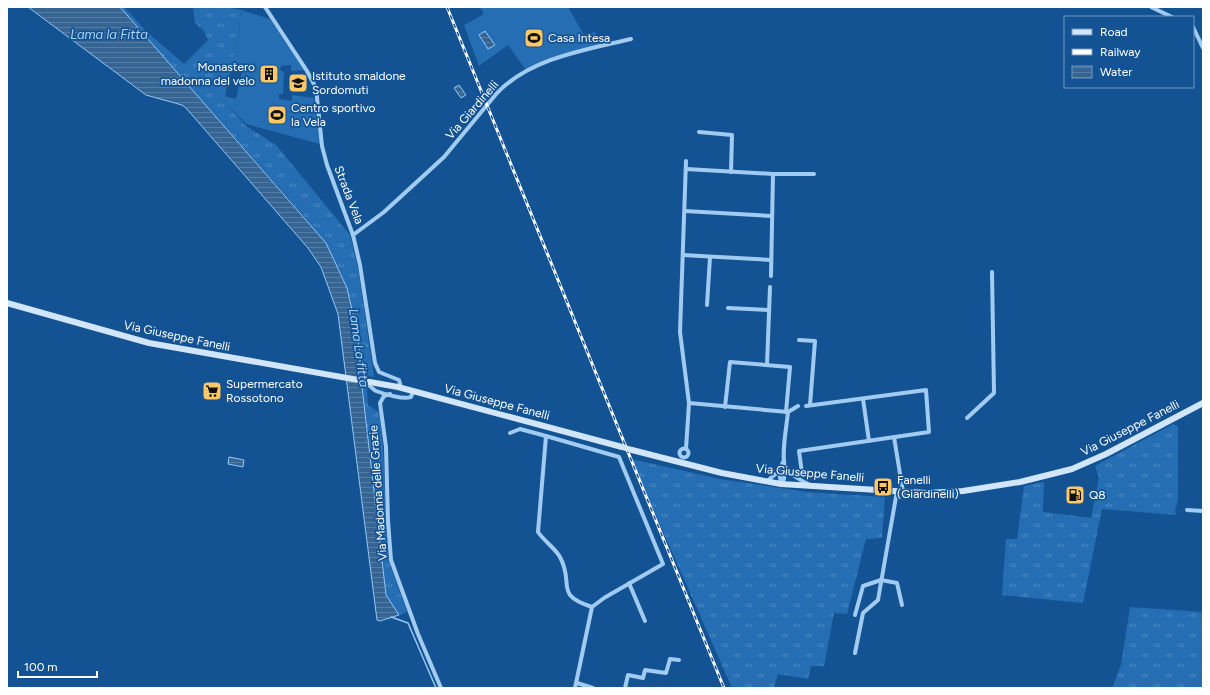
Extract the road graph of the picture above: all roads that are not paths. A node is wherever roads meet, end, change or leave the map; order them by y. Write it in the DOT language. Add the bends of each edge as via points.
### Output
graph roads {
  1 [pos="265,7"];
  2 [pos="1151,7"];
  3 [pos="1170,16"];
  4 [pos="1194,29"];
  5 [pos="631,39"];
  6 [pos="1203,48"];
  7 [pos="699,132"];
  8 [pos="686,161"];
  9 [pos="686,169"];
  10 [pos="731,172"];
  11 [pos="773,174"];
  12 [pos="814,174"];
  13 [pos="685,211"];
  14 [pos="772,216"];
  15 [pos="353,235"];
  16 [pos="683,255"];
  17 [pos="710,257"];
  18 [pos="771,260"];
  19 [pos="992,272"];
  20 [pos="771,276"];
  21 [pos="770,287"];
  22 [pos="7,303"];
  23 [pos="707,304"];
  24 [pos="728,308"];
  25 [pos="769,310"];
  26 [pos="799,340"];
  27 [pos="767,365"];
  28 [pos="362,379"];
  29 [pos="401,388"];
  30 [pos="414,391"];
  31 [pos="390,394"];
  32 [pos="863,399"];
  33 [pos="688,403"];
  34 [pos="1203,403"];
  35 [pos="798,406"];
  36 [pos="725,407"];
  37 [pos="787,412"];
  38 [pos="967,418"];
  39 [pos="510,433"];
  40 [pos="546,436"];
  41 [pos="894,437"];
  42 [pos="869,441"];
  43 [pos="686,449"];
  44 [pos="784,460"];
  45 [pos="785,468"];
  46 [pos="779,470"];
  47 [pos="802,473"];
  48 [pos="766,482"];
  49 [pos="781,484"];
  50 [pos="810,486"];
  51 [pos="900,492"];
  52 [pos="1188,510"];
  53 [pos="1203,511"];
  54 [pos="881,580"];
  55 [pos="629,583"];
  56 [pos="902,605"];
  57 [pos="592,607"];
  58 [pos="855,615"];
  59 [pos="646,621"];
  60 [pos="855,653"];
  61 [pos="679,660"];
  62 [pos="577,683"];
  63 [pos="440,688"];
  64 [pos="575,688"];
  65 [pos="594,688"];
  66 [pos="625,688"];
  1 -- 15 [label="street, Strada Vela" via="316,88 326,165"];
  2 -- 3 [label="street"];
  4 -- 6 [label="street"];
  5 -- 15 [label="street, Via Giardinelli" via="560,57 522,74 497,93 444,157 384,212"];
  7 -- 10 [label="street" via="732,135"];
  8 -- 9 [label="street"];
  9 -- 10 [label="street"];
  9 -- 11 [label="street"];
  9 -- 13 [label="street"];
  10 -- 11 [label="street"];
  11 -- 12 [label="street"];
  11 -- 14 [label="street"];
  13 -- 14 [label="street"];
  13 -- 16 [label="street"];
  14 -- 18 [label="street"];
  15 -- 29 [label="street, Strada Vela" via="376,367 379,372 399,380"];
  16 -- 17 [label="street"];
  16 -- 33 [label="street" via="680,332"];
  17 -- 18 [label="street"];
  17 -- 23 [label="street"];
  18 -- 20 [label="street"];
  19 -- 38 [label="street" via="994,393"];
  21 -- 25 [label="street"];
  22 -- 28 [label="main road, Via Giuseppe Fanelli" via="149,343 272,366"];
  24 -- 25 [label="street"];
  25 -- 27 [label="street"];
  26 -- 32 [label="street" via="815,341 808,406"];
  27 -- 36 [label="street" via="730,362"];
  27 -- 37 [label="street" via="790,367"];
  28 -- 29 [label="main road, Via Giuseppe Fanelli"];
  28 -- 31 [label="street" via="364,384 371,386 375,391"];
  29 -- 30 [label="main road, Via Giuseppe Fanelli"];
  30 -- 31 [label="street" via="410,398"];
  30 -- 48 [label="main road, Via Giuseppe Fanelli, bridge" via="690,466"];
  31 -- 63 [label="street, Via Madonna delle Grazie" via="384,396 380,403 386,447 391,560"];
  32 -- 41 [label="street" via="926,390 929,432"];
  32 -- 42 [label="street"];
  33 -- 36 [label="street"];
  33 -- 43 [label="street"];
  34 -- 51 [label="main road, Via Giuseppe Fanelli" via="1072,469 1020,482 963,491"];
  35 -- 37 [label="street"];
  36 -- 37 [label="street"];
  37 -- 44 [label="street"];
  39 -- 40 [label="street" via="520,429"];
  40 -- 55 [label="street" via="619,456 663,564"];
  40 -- 57 [label="street" via="538,532 560,557 568,595 575,601"];
  41 -- 42 [label="street"];
  41 -- 51 [label="street"];
  42 -- 47 [label="street" via="799,451"];
  44 -- 45 [label="street"];
  44 -- 46 [label="street"];
  45 -- 49 [label="street"];
  45 -- 50 [label="street"];
  46 -- 48 [label="street"];
  46 -- 49 [label="street"];
  48 -- 49 [label="main road, Via Giuseppe Fanelli"];
  49 -- 50 [label="main road, Via Giuseppe Fanelli"];
  50 -- 51 [label="main road, Via Giuseppe Fanelli"];
  51 -- 54 [label="street"];
  52 -- 53 [label="street"];
  54 -- 56 [label="street" via="897,583"];
  54 -- 58 [label="street" via="862,586"];
  54 -- 60 [label="street" via="878,600 864,613"];
  55 -- 57 [label="street"];
  55 -- 59 [label="street"];
  57 -- 62 [label="street"];
  61 -- 66 [label="street" via="670,658 666,673 645,670 643,678 628,675"];
  62 -- 64 [label="street"];
  62 -- 65 [label="street"];
}
